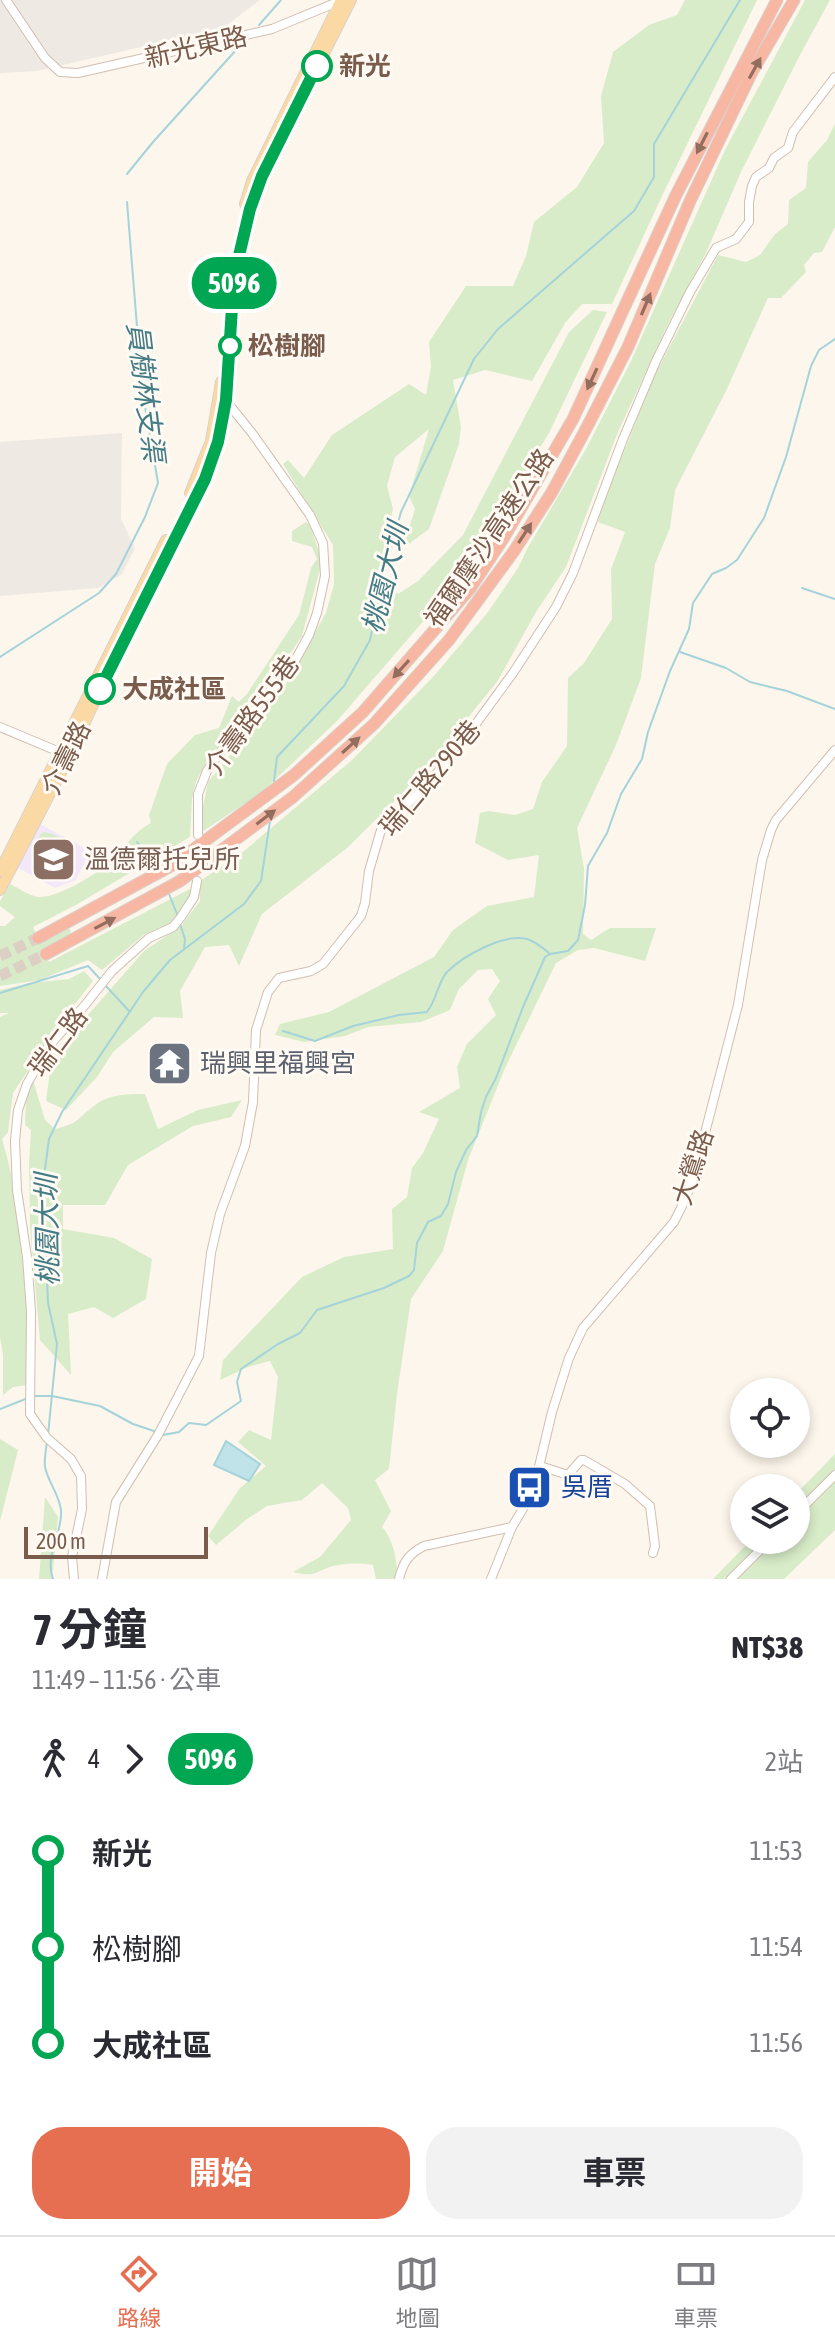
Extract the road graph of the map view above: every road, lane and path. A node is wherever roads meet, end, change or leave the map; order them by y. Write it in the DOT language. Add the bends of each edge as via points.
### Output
graph roads {
  1 [pos="6,0"];
  2 [pos="777,0"];
  3 [pos="794,0"];
  4 [pos="345,2"];
  5 [pos="835,77"];
  6 [pos="223,396"];
  7 [pos="0,727"];
  8 [pos="835,750"];
  9 [pos="64,754"];
  10 [pos="198,835"];
  11 [pos="0,871"];
  12 [pos="197,881"];
  13 [pos="0,890"];
  14 [pos="75,919"];
  15 [pos="82,935"];
  16 [pos="38,938"];
  17 [pos="46,954"];
  18 [pos="540,1466"];
  19 [pos="835,1475"];
  20 [pos="810,1500"];
  21 [pos="512,1527"];
  22 [pos="653,1553"];
  23 [pos="756,1554"];
  24 [pos="74,1579"];
  25 [pos="102,1579"];
  26 [pos="399,1579"];
  27 [pos="491,1579"];
  28 [pos="731,1579"];
  1 -- 4 [label="street, 新光東路" via="45,58 60,72 78,73 272,29"];
  2 -- 14 [label="highway, 福爾摩沙高速公路, one-way" via="676,195 573,419 470,589 363,712 294,775 158,873"];
  15 -- 3 [label="highway, 福爾摩沙高速公路, one-way" via="166,888 293,797 374,724 449,640 552,492 628,347 752,72"];
  4 -- 6 [label="main road, 介壽路" via="252,181 230,264"];
  5 -- 25 [label="street, 瑞仁路290巷" via="793,132 788,148 756,177 749,222 736,239 716,248 690,292 623,439 556,607 464,740 381,830 361,916 323,964 279,978 268,992 256,1030 245,1146 211,1253 199,1356 116,1502"];
  6 -- 9 [label="main road, 介壽路" via="192,490"];
  6 -- 10 [label="street, 介壽路555巷" via="310,515 323,543 325,576 309,635 292,666 207,771 198,794"];
  7 -- 9 [label="street"];
  8 -- 18 [label="street, 大鶯路" via="771,830 738,1005 686,1198 674,1222 583,1328 552,1412"];
  9 -- 11 [label="main road, 介壽路"];
  9 -- 13 [label="main road, 介壽路"];
  12 -- 24 [label="street, 瑞仁路" via="194,897 173,927 149,938 112,971 48,1047 18,1110 17,1190 31,1311 30,1414 81,1476"];
  14 -- 15 [label="highway"];
  14 -- 16 [label="highway, 福爾摩沙高速公路"];
  15 -- 17 [label="highway, 福爾摩沙高速公路"];
  18 -- 21 [label="street, 大鶯路" via="533,1492"];
  18 -- 22 [label="street" via="568,1475 584,1460 625,1484 650,1506"];
  19 -- 20 [label="street"];
  21 -- 26 [label="street" via="424,1546 406,1560"];
  21 -- 27 [label="street, 大鶯路"];
  23 -- 28 [label="street"];
}
